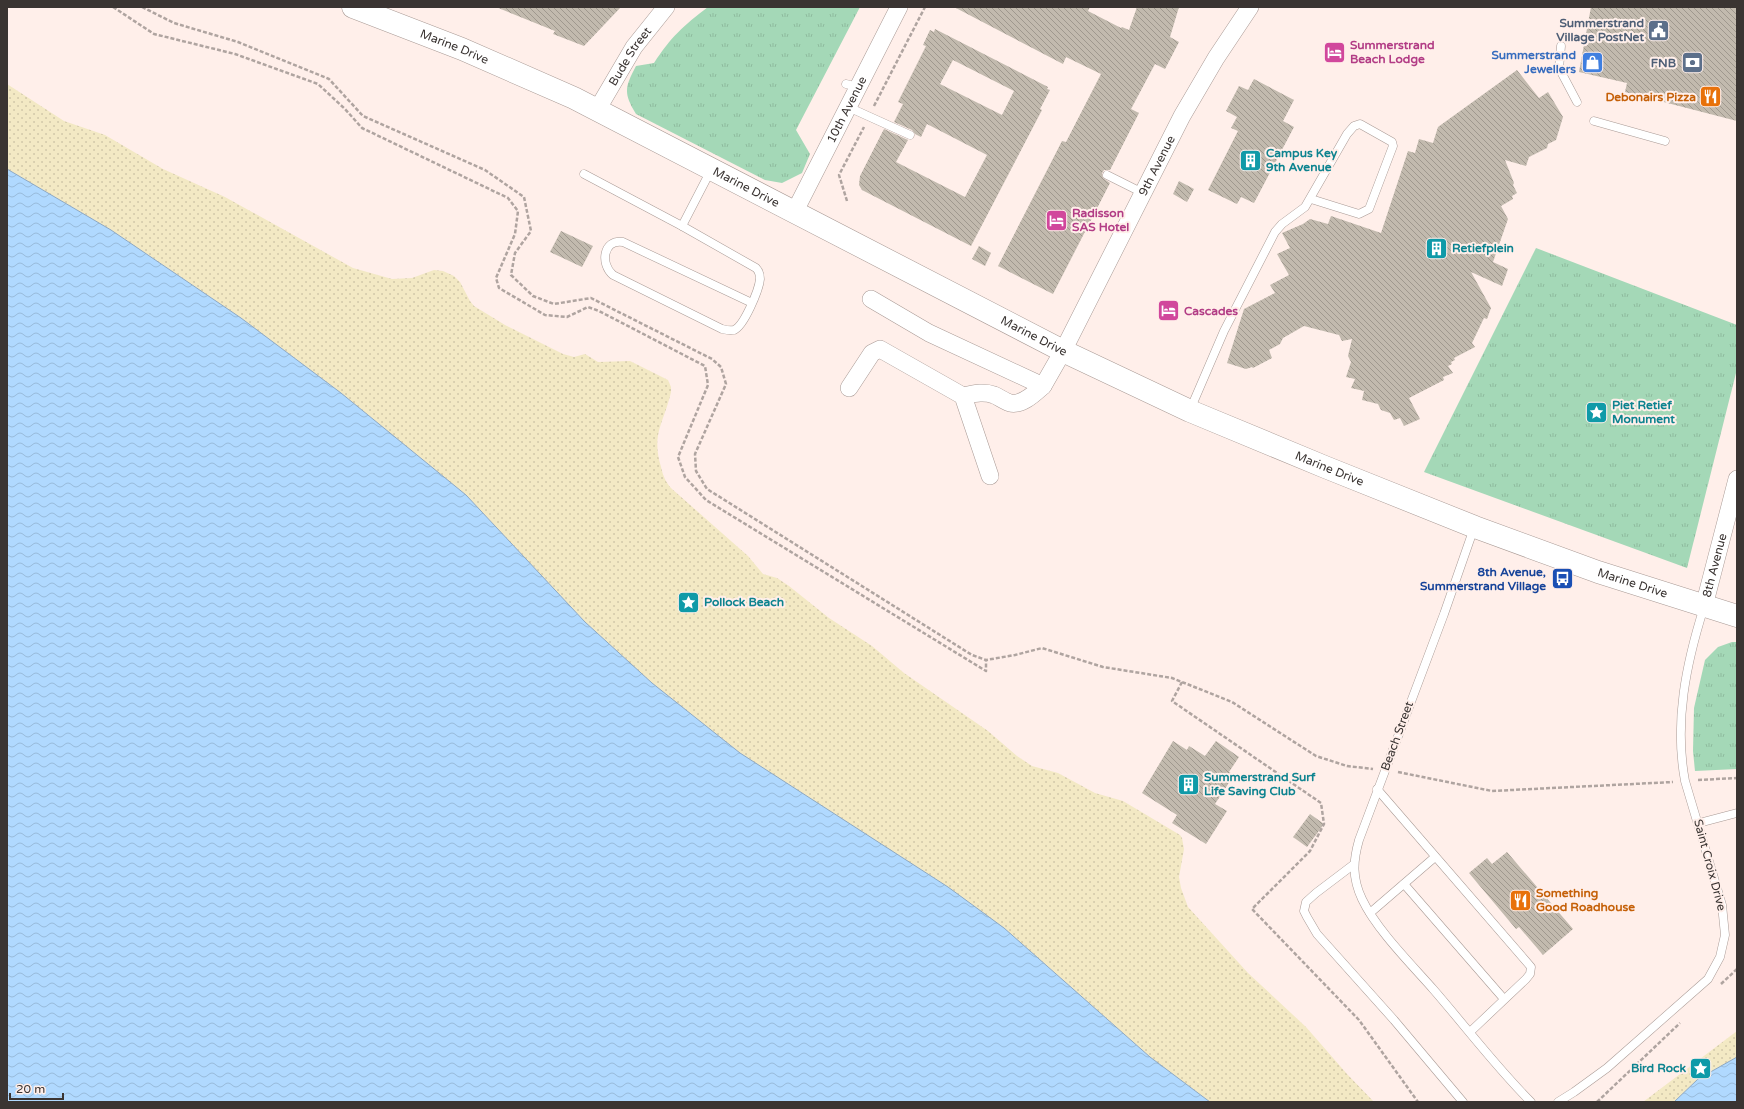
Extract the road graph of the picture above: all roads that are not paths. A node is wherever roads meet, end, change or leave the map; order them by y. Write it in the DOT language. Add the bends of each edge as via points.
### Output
graph roads {
  1 [pos="353,7"];
  2 [pos="666,7"];
  3 [pos="899,7"];
  4 [pos="1250,7"];
  5 [pos="1560,46"];
  6 [pos="1577,102"];
  7 [pos="848,107"];
  8 [pos="597,110"];
  9 [pos="1594,121"];
  10 [pos="910,136"];
  11 [pos="1665,141"];
  12 [pos="711,170"];
  13 [pos="584,174"];
  14 [pos="1107,175"];
  15 [pos="1144,193"];
  16 [pos="1311,199"];
  17 [pos="794,213"];
  18 [pos="682,226"];
  19 [pos="871,299"];
  20 [pos="752,303"];
  21 [pos="1062,351"];
  22 [pos="1043,386"];
  23 [pos="849,388"];
  24 [pos="963,396"];
  25 [pos="1190,411"];
  26 [pos="990,476"];
  27 [pos="1737,479"];
  28 [pos="1475,527"];
  29 [pos="1704,606"];
  30 [pos="1737,616"];
  31 [pos="1377,789"];
  32 [pos="1737,813"];
  33 [pos="1699,823"];
  34 [pos="1435,857"];
  35 [pos="1353,865"];
  36 [pos="1404,884"];
  37 [pos="1370,913"];
  38 [pos="1504,999"];
  39 [pos="1470,1032"];
  40 [pos="1463,1102"];
  41 [pos="1531,1102"];
  42 [pos="1558,1102"];
  1 -- 8 [label="main road, Marine Drive" via="462,49"];
  2 -- 8 [label="street, Bude Street" via="634,47"];
  3 -- 7 [label="street, 10th Avenue" via="852,86"];
  4 -- 15 [label="street, 9th Avenue" via="1194,94"];
  5 -- 6 [label="lane" via="1559,68"];
  7 -- 10 [label="lane"];
  7 -- 17 [label="street, 10th Avenue"];
  8 -- 12 [label="main road, Marine Drive"];
  9 -- 11 [label="lane"];
  12 -- 17 [label="main road, Marine Drive"];
  12 -- 18 [label="lane"];
  13 -- 18 [label="lane"];
  14 -- 15 [label="lane" via="1125,186"];
  15 -- 21 [label="street, 9th Avenue"];
  16 -- 16 [label="lane" via="1328,163 1354,126 1364,125 1392,142 1394,146 1369,209 1359,214"];
  16 -- 25 [label="lane" via="1275,232 1224,331"];
  17 -- 21 [label="main road, Marine Drive"];
  18 -- 20 [label="lane" via="758,270 760,278"];
  19 -- 22 [label="street" via="929,333"];
  20 -- 20 [label="lane" via="737,328 730,331 722,329 613,275 605,264 607,248 620,241 629,243"];
  21 -- 22 [label="street, 9th Avenue"];
  21 -- 25 [label="main road, Marine Drive"];
  22 -- 24 [label="street" via="1017,403 1010,403 993,394"];
  23 -- 24 [label="street" via="872,353 880,349"];
  24 -- 26 [label="street"];
  25 -- 28 [label="main road, Marine Drive"];
  27 -- 29 [label="street, 8th Avenue"];
  28 -- 29 [label="main road, Marine Drive"];
  28 -- 31 [label="lane, Beach Street"];
  29 -- 30 [label="main road, Marine Drive"];
  29 -- 33 [label="lane, Saint Croix Drive" via="1685,678 1680,722 1685,781"];
  31 -- 34 [label="lane"];
  31 -- 35 [label="lane, Beach Street"];
  32 -- 33 [label="lane"];
  33 -- 42 [label="lane, Saint Croix Drive" via="1724,914 1725,935 1714,971 1607,1068"];
  34 -- 36 [label="lane"];
  34 -- 38 [label="lane" via="1531,967 1529,975"];
  35 -- 37 [label="lane, Beach Street" via="1361,898"];
  35 -- 40 [label="lane" via="1306,902 1304,911 1317,934"];
  36 -- 37 [label="lane"];
  36 -- 38 [label="lane"];
  37 -- 39 [label="lane, Beach Street" via="1390,940"];
  38 -- 39 [label="lane"];
  39 -- 41 [label="lane"];
}
